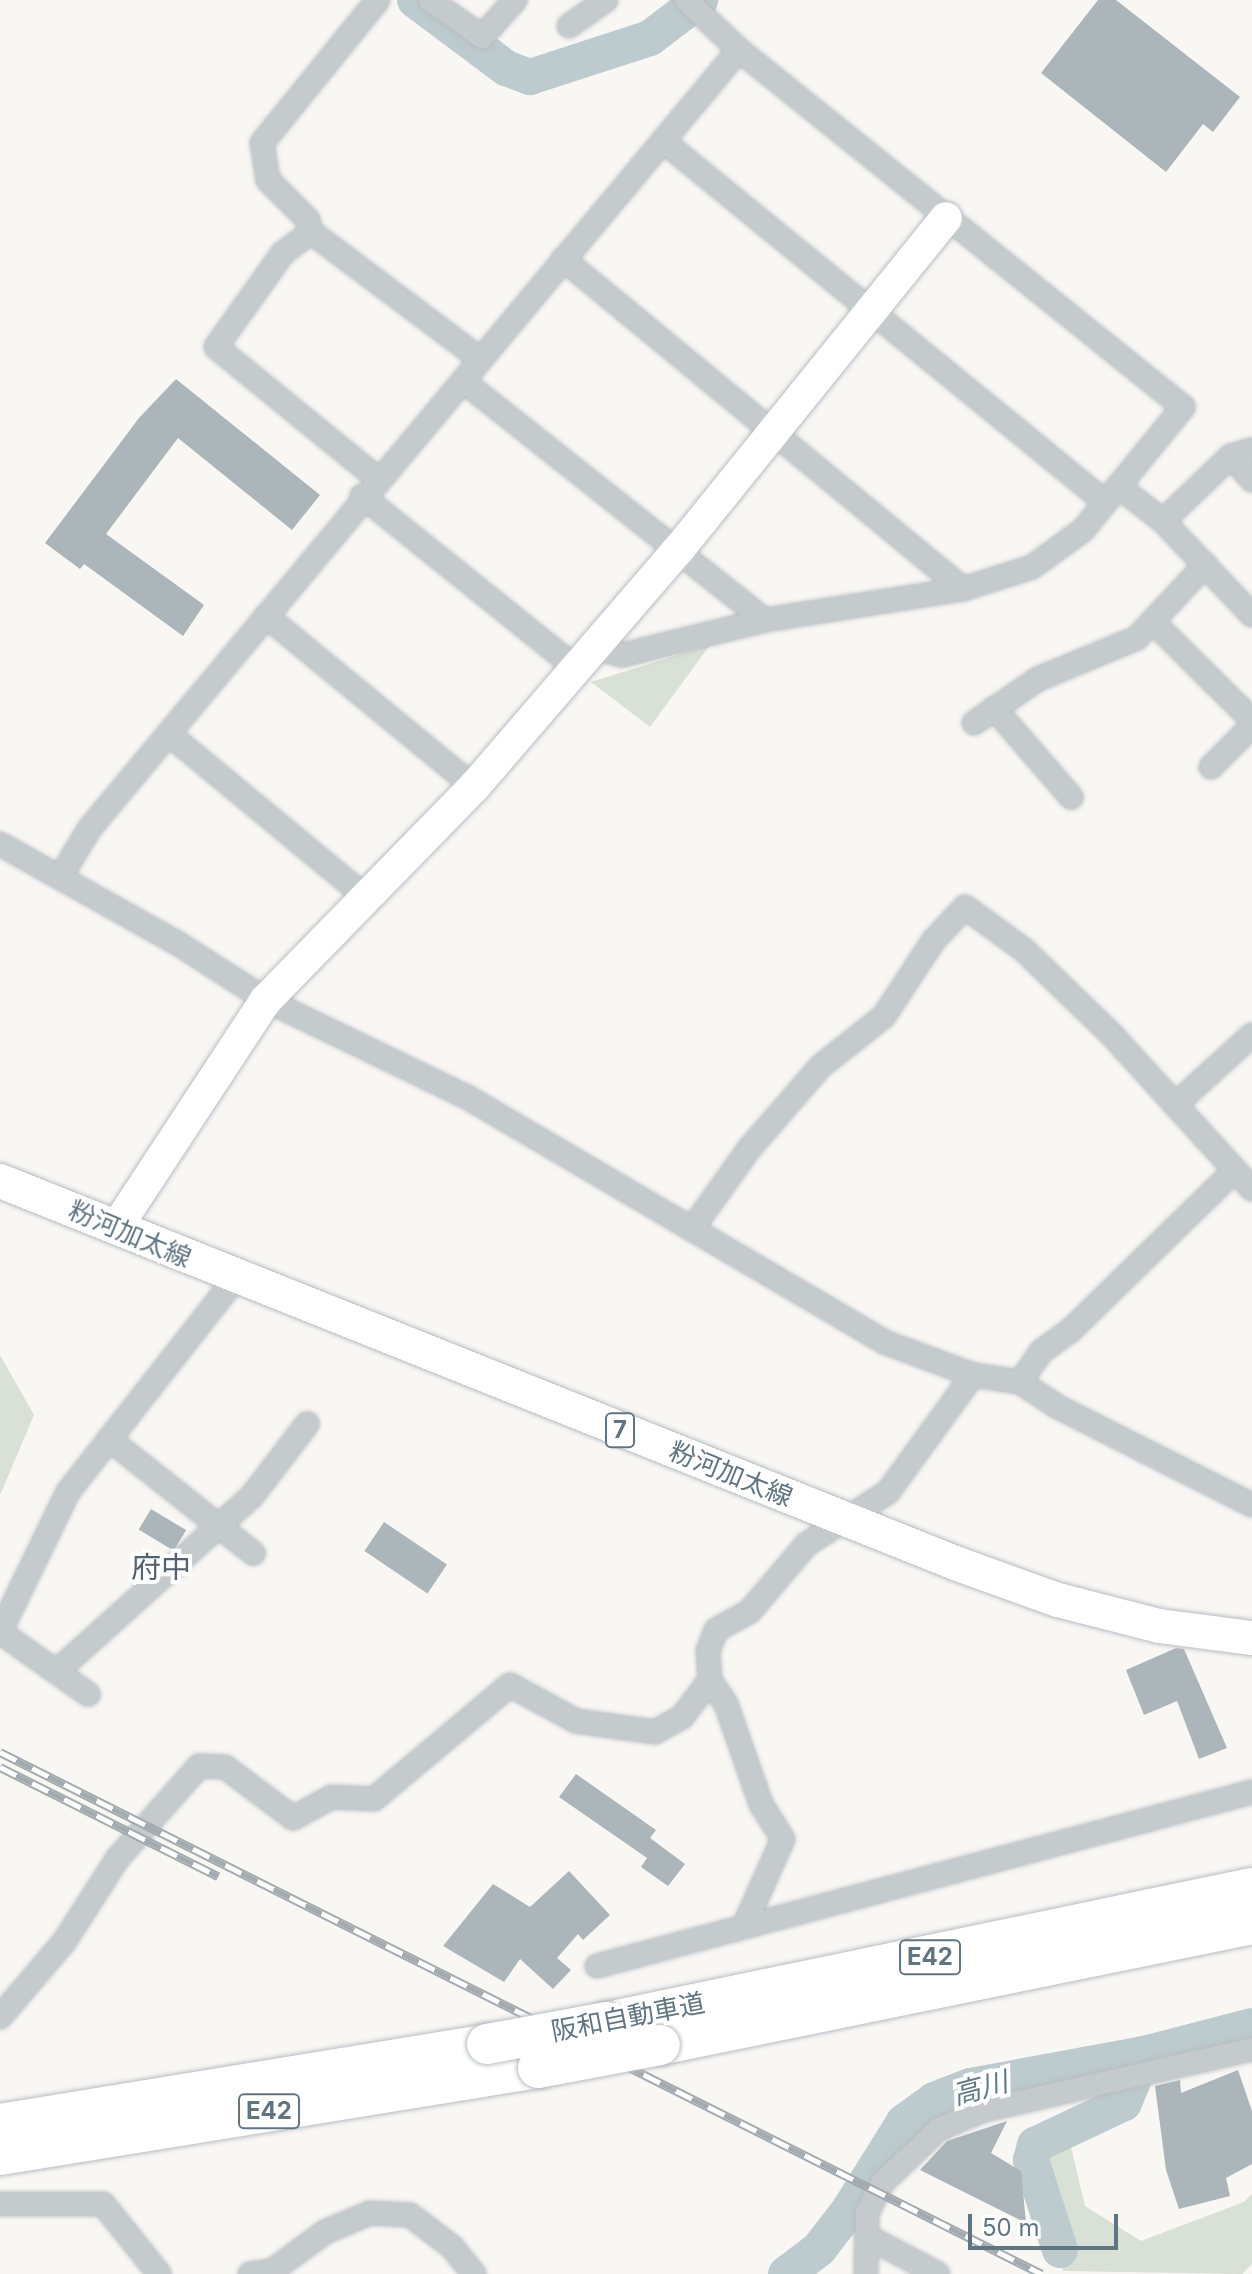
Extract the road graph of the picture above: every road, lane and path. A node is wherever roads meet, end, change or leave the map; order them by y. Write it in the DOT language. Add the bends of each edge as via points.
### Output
graph roads {
  1 [pos="378,0"];
  2 [pos="430,0"];
  3 [pos="515,0"];
  4 [pos="606,0"];
  5 [pos="686,0"];
  6 [pos="569,26"];
  7 [pos="739,50"];
  8 [pos="663,141"];
  9 [pos="946,218"];
  10 [pos="311,232"];
  11 [pos="563,259"];
  12 [pos="871,310"];
  13 [pos="480,359"];
  14 [pos="463,381"];
  15 [pos="772,431"];
  16 [pos="1242,453"];
  17 [pos="378,479"];
  18 [pos="1252,480"];
  19 [pos="1112,494"];
  20 [pos="362,496"];
  21 [pos="1163,521"];
  22 [pos="679,549"];
  23 [pos="1205,565"];
  24 [pos="963,589"];
  25 [pos="1252,615"];
  26 [pos="266,616"];
  27 [pos="765,620"];
  28 [pos="1155,624"];
  29 [pos="586,658"];
  30 [pos="994,708"];
  31 [pos="974,723"];
  32 [pos="1252,723"];
  33 [pos="170,735"];
  34 [pos="1211,767"];
  35 [pos="474,787"];
  36 [pos="1071,797"];
  37 [pos="0,844"];
  38 [pos="61,876"];
  39 [pos="366,897"];
  40 [pos="266,1000"];
  41 [pos="1252,1035"];
  42 [pos="1175,1105"];
  43 [pos="1233,1172"];
  44 [pos="0,1181"];
  45 [pos="1252,1189"];
  46 [pos="116,1228"];
  47 [pos="692,1229"];
  48 [pos="236,1278"];
  49 [pos="973,1375"];
  50 [pos="1020,1382"];
  51 [pos="307,1424"];
  52 [pos="109,1439"];
  53 [pos="1252,1505"];
  54 [pos="846,1520"];
  55 [pos="221,1526"];
  56 [pos="253,1553"];
  57 [pos="0,1632"];
  58 [pos="1252,1638"];
  59 [pos="56,1672"];
  60 [pos="710,1680"];
  61 [pos="88,1694"];
  62 [pos="1252,1792"];
  63 [pos="1252,1888"];
  64 [pos="745,1924"];
  65 [pos="1252,1924"];
  66 [pos="597,1966"];
  67 [pos="0,2017"];
  68 [pos="1252,2049"];
  69 [pos="0,2124"];
  70 [pos="0,2155"];
  71 [pos="0,2204"];
  72 [pos="868,2237"];
  73 [pos="159,2274"];
  74 [pos="250,2274"];
  75 [pos="474,2274"];
  76 [pos="866,2274"];
  77 [pos="938,2274"];
  1 -- 10 [label="street" via="262,143 268,180 308,220"];
  2 -- 3 [label="street" via="482,37"];
  4 -- 6 [label="street"];
  5 -- 7 [label="street"];
  7 -- 8 [label="street"];
  7 -- 9 [label="street"];
  8 -- 11 [label="street"];
  8 -- 12 [label="street"];
  9 -- 12 [label="street"];
  9 -- 19 [label="street" via="1183,407"];
  10 -- 13 [label="street"];
  10 -- 17 [label="street" via="283,253 216,347"];
  11 -- 13 [label="street"];
  11 -- 15 [label="street"];
  12 -- 15 [label="street"];
  12 -- 19 [label="street"];
  13 -- 14 [label="street"];
  14 -- 17 [label="street"];
  14 -- 22 [label="street"];
  15 -- 22 [label="street"];
  15 -- 24 [label="street"];
  16 -- 18 [label="street"];
  16 -- 21 [label="street"];
  17 -- 20 [label="street"];
  19 -- 21 [label="street"];
  19 -- 24 [label="street" via="1083,530 1032,567"];
  20 -- 26 [label="street"];
  20 -- 29 [label="street"];
  21 -- 23 [label="street"];
  22 -- 27 [label="street"];
  22 -- 29 [label="street"];
  23 -- 25 [label="street"];
  23 -- 28 [label="street"];
  24 -- 27 [label="street"];
  26 -- 33 [label="street"];
  26 -- 35 [label="street"];
  27 -- 29 [label="street" via="622,655"];
  28 -- 30 [label="street" via="1137,638 1038,679"];
  28 -- 32 [label="street"];
  29 -- 35 [label="street"];
  30 -- 31 [label="street"];
  30 -- 36 [label="street"];
  32 -- 34 [label="street"];
  33 -- 38 [label="street" via="90,828"];
  33 -- 39 [label="street"];
  35 -- 39 [label="street"];
  37 -- 38 [label="street"];
  38 -- 40 [label="street"];
  39 -- 40 [label="street"];
  40 -- 46 [label="street"];
  40 -- 47 [label="street" via="467,1097"];
  41 -- 42 [label="street"];
  42 -- 43 [label="street"];
  42 -- 47 [label="street" via="1024,950 965,907 934,940 884,1016 821,1066 749,1149"];
  43 -- 45 [label="street"];
  43 -- 50 [label="street" via="1070,1331 1042,1351"];
  44 -- 46 [label="main road, 粉河加太線 / 7"];
  46 -- 48 [label="main road, 粉河加太線 / 7"];
  47 -- 49 [label="street" via="887,1343"];
  48 -- 52 [label="street"];
  48 -- 54 [label="main road, 粉河加太線 / 7"];
  49 -- 50 [label="street"];
  49 -- 54 [label="street" via="888,1492"];
  50 -- 53 [label="street" via="1058,1407"];
  51 -- 55 [label="street" via="252,1496"];
  52 -- 55 [label="street"];
  52 -- 57 [label="street" via="68,1492"];
  54 -- 58 [label="main road, 粉河加太線 / 7" via="1058,1600 1159,1626"];
  54 -- 60 [label="street" via="807,1544 750,1611 716,1630 708,1651"];
  55 -- 56 [label="street"];
  55 -- 59 [label="street"];
  57 -- 59 [label="street"];
  59 -- 61 [label="street"];
  60 -- 64 [label="street" via="726,1704 761,1804 783,1839"];
  60 -- 67 [label="street" via="682,1717 655,1732 576,1721 510,1685 374,1799 332,1797 293,1818 225,1767 199,1766 118,1858 64,1942"];
  62 -- 64 [label="street" via="945,1878"];
  63 -- 69 [label="highway, 阪和自動車道 / E42, bridge" via="607,2022"];
  64 -- 66 [label="street"];
  65 -- 70 [label="highway, 阪和自動車道 / E42, bridge" via="538,2068"];
  68 -- 72 [label="street" via="984,2110 939,2129 883,2182 867,2213"];
  71 -- 73 [label="street" via="103,2204"];
  72 -- 76 [label="street"];
  72 -- 77 [label="street"];
  74 -- 75 [label="street" via="272,2271 325,2232 370,2213 410,2215 452,2247"];
}
